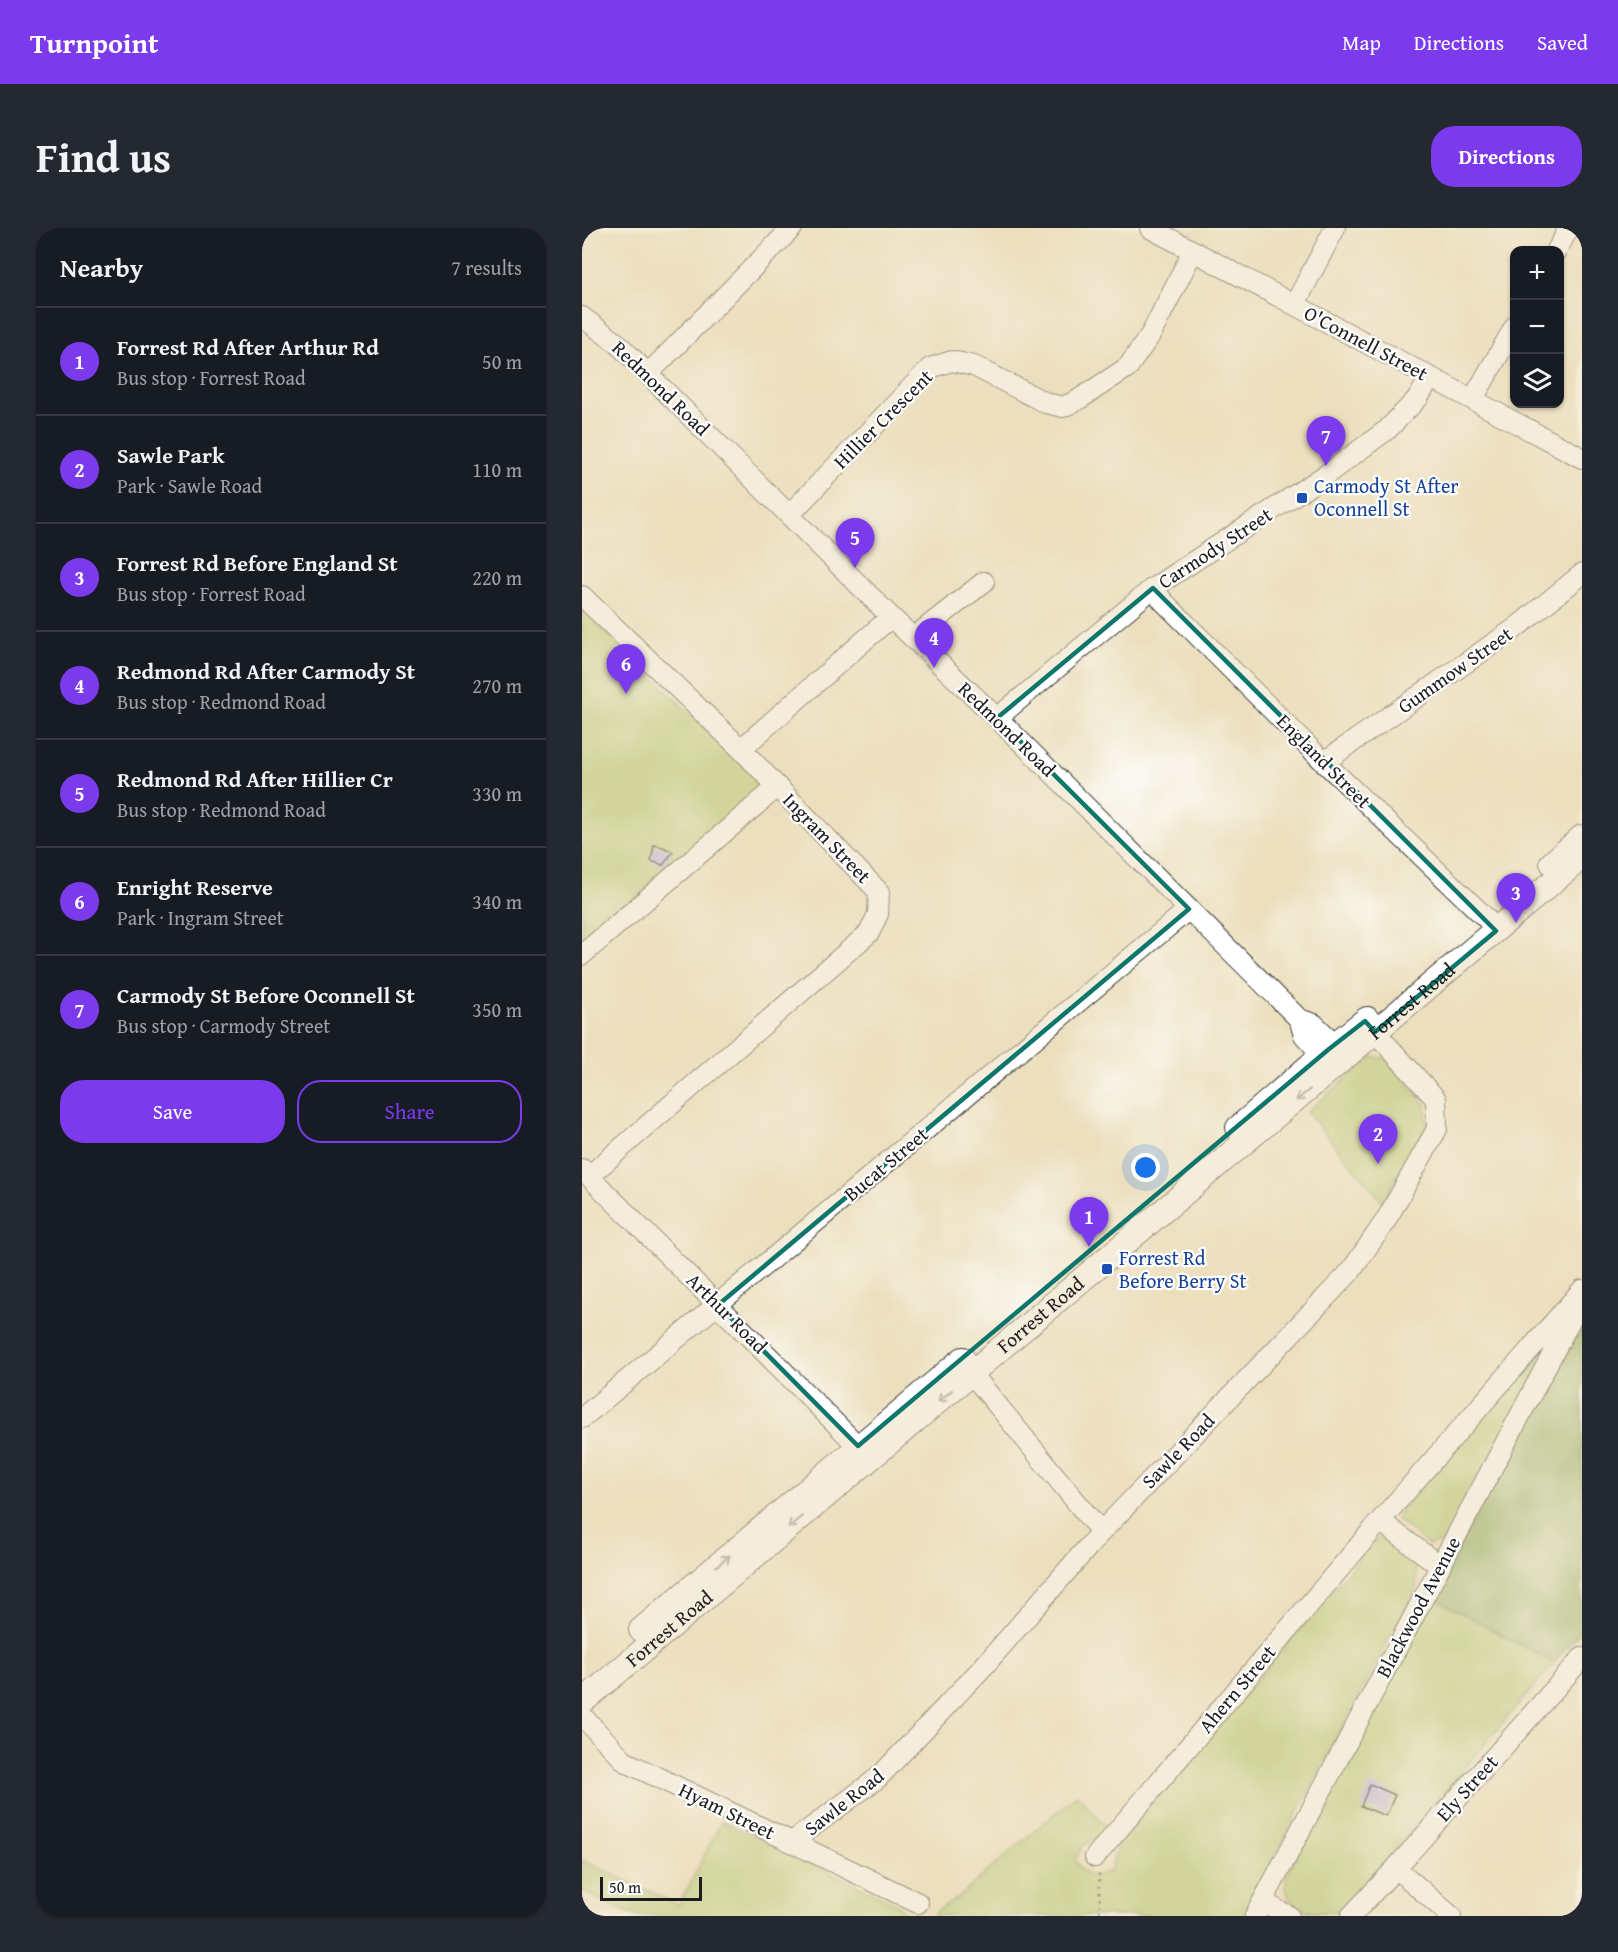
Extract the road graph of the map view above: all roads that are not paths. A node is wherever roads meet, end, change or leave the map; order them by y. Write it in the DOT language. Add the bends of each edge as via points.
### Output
graph roads {
  1 [pos="1150,228"];
  2 [pos="1335,228"];
  3 [pos="1569,228"];
  4 [pos="786,230"];
  5 [pos="1559,246"];
  6 [pos="1193,251"];
  7 [pos="1295,304"];
  8 [pos="582,317"];
  9 [pos="1510,335"];
  10 [pos="648,374"];
  11 [pos="1430,378"];
  12 [pos="1473,399"];
  13 [pos="1582,458"];
  14 [pos="790,514"];
  15 [pos="1582,574"];
  16 [pos="984,582"];
  17 [pos="1154,588"];
  18 [pos="582,596"];
  19 [pos="891,617"];
  20 [pos="913,638"];
  21 [pos="997,718"];
  22 [pos="741,749"];
  23 [pos="1324,762"];
  24 [pos="777,787"];
  25 [pos="1582,837"];
  26 [pos="1582,857"];
  27 [pos="1189,909"];
  28 [pos="1491,925"];
  29 [pos="582,955"];
  30 [pos="1370,1026"];
  31 [pos="1335,1056"];
  32 [pos="586,1173"];
  33 [pos="1582,1290"];
  34 [pos="1582,1299"];
  35 [pos="718,1305"];
  36 [pos="967,1367"];
  37 [pos="582,1418"];
  38 [pos="864,1452"];
  39 [pos="1380,1521"];
  40 [pos="1101,1532"];
  41 [pos="1440,1566"];
  42 [pos="1582,1658"];
  43 [pos="582,1680"];
  44 [pos="582,1702"];
  45 [pos="582,1716"];
  46 [pos="792,1842"];
  47 [pos="1095,1857"];
  48 [pos="1396,1868"];
  49 [pos="918,1903"];
  50 [pos="1258,1912"];
  51 [pos="1289,1916"];
  52 [pos="1352,1916"];
  53 [pos="1451,1916"];
  1 -- 6 [label="street, O'Connell Street"];
  2 -- 7 [label="street"];
  3 -- 5 [label="street"];
  4 -- 10 [label="street"];
  6 -- 7 [label="street, O'Connell Street"];
  6 -- 14 [label="street, Hillier Crescent" via="1140,352 1128,367 1078,400 1063,407 1046,403 974,366 952,361 930,368"];
  7 -- 11 [label="street, O'Connell Street"];
  8 -- 10 [label="street, Redmond Road"];
  9 -- 12 [label="street"];
  10 -- 14 [label="street, Redmond Road"];
  11 -- 12 [label="street, O'Connell Street"];
  11 -- 17 [label="street, Carmody Street" via="1418,398 1388,429"];
  12 -- 13 [label="street, O'Connell Street"];
  14 -- 19 [label="street, Redmond Road"];
  15 -- 23 [label="street, Gummow Street" via="1517,627"];
  16 -- 20 [label="street"];
  17 -- 21 [label="street, Carmody Street"];
  17 -- 23 [label="street, England Street"];
  18 -- 22 [label="street, Ingram Street"];
  19 -- 20 [label="street, Redmond Road"];
  19 -- 22 [label="street"];
  20 -- 21 [label="street, Redmond Road"];
  21 -- 27 [label="street, Redmond Road"];
  22 -- 24 [label="street, Ingram Street"];
  23 -- 28 [label="street, England Street"];
  24 -- 29 [label="street"];
  24 -- 32 [label="street, Ingram Street" via="879,892 878,914 869,933"];
  25 -- 28 [label="main road, Forrest Road"];
  26 -- 28 [label="main road, Forrest Road"];
  27 -- 31 [label="street, Redmond Road" via="1299,1019 1304,1035"];
  27 -- 35 [label="street, Bucat Street"];
  28 -- 30 [label="main road, Forrest Road"];
  30 -- 31 [label="main road, Forrest Road"];
  30 -- 40 [label="street, Sawle Road" via="1436,1100 1437,1129 1386,1220 1351,1270"];
  31 -- 36 [label="main road, Forrest Road"];
  32 -- 35 [label="street, Arthur Road"];
  33 -- 39 [label="street, Ahern Street"];
  34 -- 41 [label="street, Blackwood Avenue"];
  35 -- 37 [label="street, Bucat Street"];
  35 -- 38 [label="street, Arthur Road"];
  36 -- 38 [label="main road, Forrest Road"];
  36 -- 40 [label="street"];
  43 -- 38 [label="main road, Forrest Road, one-way"];
  38 -- 44 [label="main road, Forrest Road, one-way"];
  39 -- 41 [label="street"];
  39 -- 47 [label="street, Ahern Street"];
  40 -- 46 [label="street, Sawle Road" via="984,1666 879,1777"];
  41 -- 50 [label="street, Blackwood Avenue"];
  42 -- 48 [label="street, Ely Street"];
  45 -- 46 [label="street, Hyam Street" via="626,1762"];
  46 -- 49 [label="street, Hyam Street"];
  48 -- 52 [label="street, Ely Street"];
  48 -- 53 [label="street"];
  50 -- 51 [label="street"];
}
